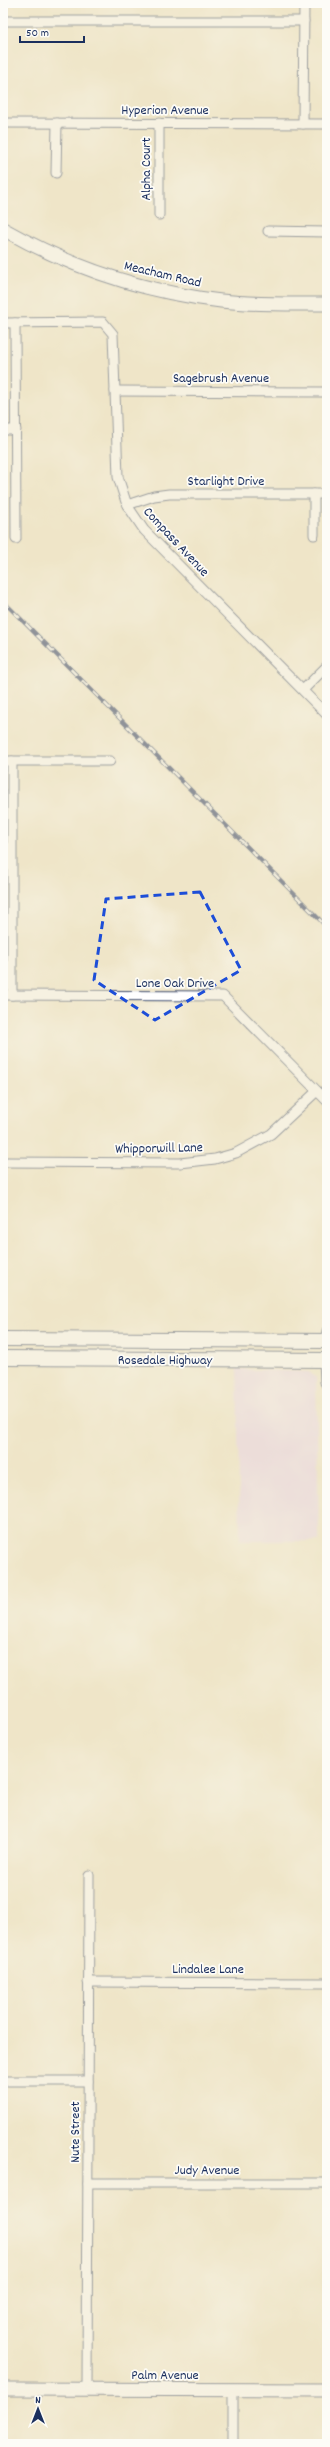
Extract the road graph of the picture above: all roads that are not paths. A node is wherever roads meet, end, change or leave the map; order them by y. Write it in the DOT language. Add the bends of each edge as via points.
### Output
graph roads {
  1 [pos="304,3"];
  2 [pos="3,21"];
  3 [pos="304,21"];
  4 [pos="3,122"];
  5 [pos="57,123"];
  6 [pos="159,123"];
  7 [pos="304,124"];
  8 [pos="327,124"];
  9 [pos="56,173"];
  10 [pos="159,215"];
  11 [pos="3,229"];
  12 [pos="268,231"];
  13 [pos="327,232"];
  14 [pos="327,304"];
  15 [pos="3,323"];
  16 [pos="16,323"];
  17 [pos="115,391"];
  18 [pos="327,392"];
  19 [pos="3,430"];
  20 [pos="16,430"];
  21 [pos="314,494"];
  22 [pos="327,494"];
  23 [pos="127,505"];
  24 [pos="314,534"];
  25 [pos="16,539"];
  26 [pos="327,666"];
  27 [pos="303,690"];
  28 [pos="327,714"];
  29 [pos="8,761"];
  30 [pos="110,762"];
  31 [pos="7,995"];
  32 [pos="317,1091"];
  33 [pos="327,1101"];
  34 [pos="3,1162"];
  35 [pos="326,1337"];
  36 [pos="3,1340"];
  37 [pos="51,1340"];
  38 [pos="3,1347"];
  39 [pos="3,1358"];
  40 [pos="196,1359"];
  41 [pos="327,1359"];
  42 [pos="327,1382"];
  43 [pos="89,1875"];
  44 [pos="88,1982"];
  45 [pos="327,1983"];
  46 [pos="3,2081"];
  47 [pos="88,2081"];
  48 [pos="88,2183"];
  49 [pos="327,2183"];
  50 [pos="3,2389"];
  51 [pos="87,2389"];
  52 [pos="233,2390"];
  53 [pos="327,2390"];
  54 [pos="233,2444"];
  1 -- 3 [label="street"];
  2 -- 3 [label="street"];
  3 -- 7 [label="street"];
  4 -- 5 [label="street, Hyperion Avenue"];
  5 -- 6 [label="street, Hyperion Avenue"];
  5 -- 9 [label="street"];
  6 -- 7 [label="street, Hyperion Avenue"];
  6 -- 10 [label="street, Alpha Court"];
  7 -- 8 [label="street, Hyperion Avenue"];
  11 -- 14 [label="street, Meacham Road" via="83,268 156,290 222,301"];
  12 -- 13 [label="street"];
  15 -- 16 [label="street, Compass Avenue"];
  16 -- 17 [label="street, Compass Avenue" via="102,322 113,334"];
  16 -- 20 [label="street"];
  17 -- 18 [label="street, Sagebrush Avenue"];
  17 -- 23 [label="street, Compass Avenue" via="116,461"];
  19 -- 20 [label="street"];
  20 -- 25 [label="street"];
  21 -- 22 [label="street, Starlight Drive"];
  21 -- 23 [label="street, Starlight Drive" via="170,494 154,496"];
  21 -- 24 [label="street"];
  23 -- 27 [label="street, Compass Avenue" via="144,530"];
  26 -- 27 [label="street"];
  27 -- 28 [label="street, Compass Avenue"];
  29 -- 30 [label="street"];
  29 -- 31 [label="street"];
  31 -- 32 [label="street, Lone Oak Drive" via="223,996"];
  32 -- 33 [label="street, Lone Oak Drive"];
  32 -- 34 [label="street, Whipporwill Lane" via="271,1134 236,1153 215,1159 180,1163"];
  35 -- 37 [label="main road, Rosedale Highway"];
  35 -- 40 [label="main road" via="317,1351 311,1353 221,1353"];
  36 -- 37 [label="main road, Rosedale Highway"];
  37 -- 38 [label="main road" via="24,1347"];
  39 -- 40 [label="main road, Rosedale Highway"];
  40 -- 41 [label="main road, Rosedale Highway"];
  41 -- 42 [label="street"];
  43 -- 44 [label="street, Nute Street"];
  44 -- 45 [label="street, Lindalee Lane"];
  44 -- 47 [label="street, Nute Street"];
  46 -- 47 [label="street"];
  47 -- 48 [label="street, Nute Street"];
  48 -- 49 [label="street, Judy Avenue"];
  48 -- 51 [label="street, Nute Street"];
  50 -- 51 [label="street, Palm Avenue"];
  51 -- 52 [label="street, Palm Avenue"];
  52 -- 53 [label="street, Palm Avenue"];
  52 -- 54 [label="street"];
}
